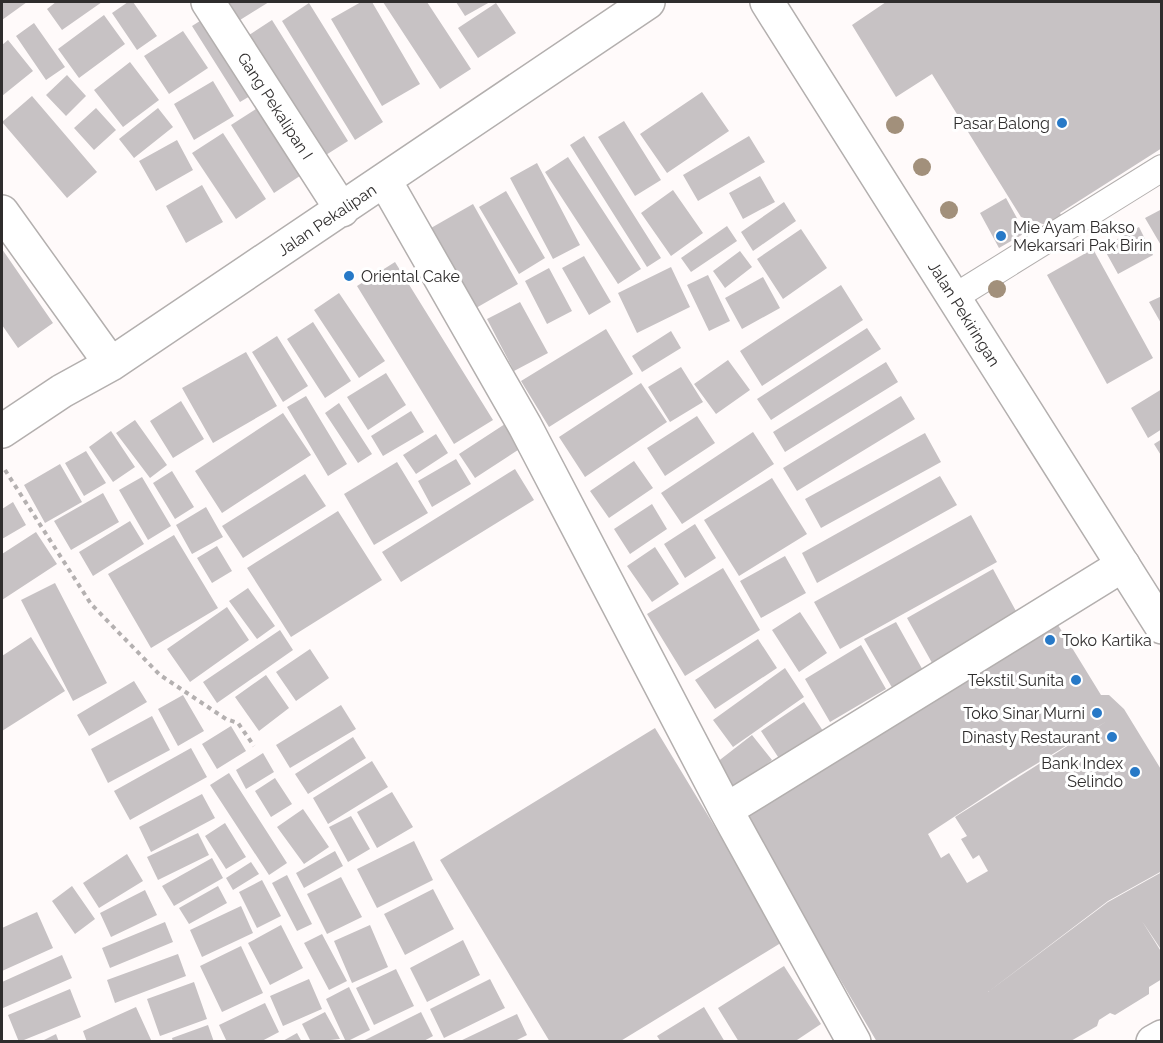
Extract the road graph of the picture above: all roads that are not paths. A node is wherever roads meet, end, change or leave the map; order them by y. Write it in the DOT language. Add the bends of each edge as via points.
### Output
graph roads {
  1 [pos="208,2"];
  2 [pos="648,2"];
  3 [pos="767,2"];
  4 [pos="1161,168"];
  5 [pos="385,181"];
  6 [pos="342,210"];
  7 [pos="2,212"];
  8 [pos="953,298"];
  9 [pos="111,364"];
  10 [pos="2,431"];
  11 [pos="1123,565"];
  12 [pos="1161,627"];
  13 [pos="726,810"];
  14 [pos="1161,1037"];
  15 [pos="854,1041"];
  16 [pos="1153,1041"];
  1 -- 6 [label="street, Gang Pekalipan I"];
  2 -- 5 [label="street, Jalan Pekalipan"];
  3 -- 8 [label="street, Jalan Pekiringan"];
  4 -- 8 [label="lane"];
  5 -- 6 [label="street, Jalan Pekalipan"];
  5 -- 13 [label="street" via="525,426"];
  6 -- 9 [label="street, Jalan Pekalipan"];
  7 -- 9 [label="street"];
  8 -- 11 [label="street, Jalan Pekiringan"];
  9 -- 10 [label="street, Jalan Pekalipan"];
  11 -- 12 [label="street, Jalan Pekiringan"];
  11 -- 13 [label="street"];
  13 -- 15 [label="street"];
  14 -- 16 [label="street"];
}
